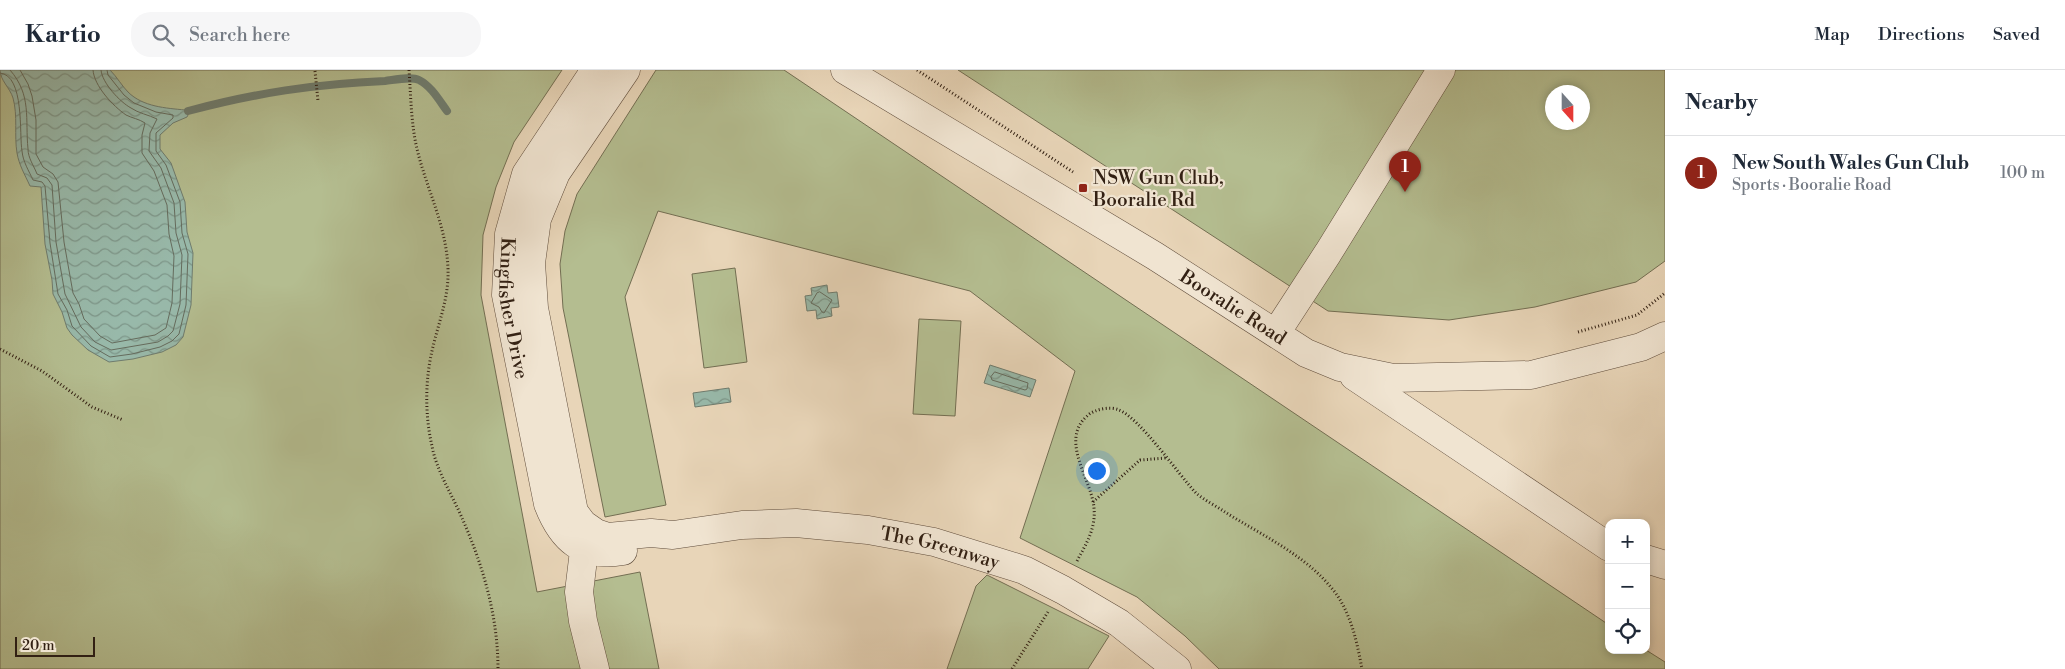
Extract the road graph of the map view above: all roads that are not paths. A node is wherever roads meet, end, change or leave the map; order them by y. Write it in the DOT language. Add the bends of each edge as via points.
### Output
graph roads {
  1 [pos="595,70"];
  2 [pos="626,70"];
  3 [pos="845,70"];
  4 [pos="1441,70"];
  5 [pos="1276,333"];
  6 [pos="1665,336"];
  7 [pos="1340,367"];
  8 [pos="592,541"];
  9 [pos="1605,544"];
  10 [pos="1650,560"];
  11 [pos="1665,565"];
  12 [pos="595,669"];
  13 [pos="1177,669"];
  1 -- 8 [label="street, Kingfisher Drive" via="526,174 509,234 506,294 548,504 556,524 572,543"];
  2 -- 8 [label="street, Kingfisher Drive" via="556,173 537,218 531,263 534,308 574,512"];
  3 -- 5 [label="street, Booralie Road" via="1155,256"];
  4 -- 5 [label="street"];
  5 -- 7 [label="street, Booralie Road" via="1306,353"];
  6 -- 7 [label="street, Booralie Road" via="1641,347 1531,375 1393,378"];
  7 -- 9 [label="street"];
  8 -- 12 [label="street" via="582,559 580,592 583,621"];
  8 -- 13 [label="street, The Greenway" via="651,533 673,535 742,525 796,523 868,530 934,542 1024,570 1063,590 1119,624"];
  10 -- 11 [label="street"];
}
